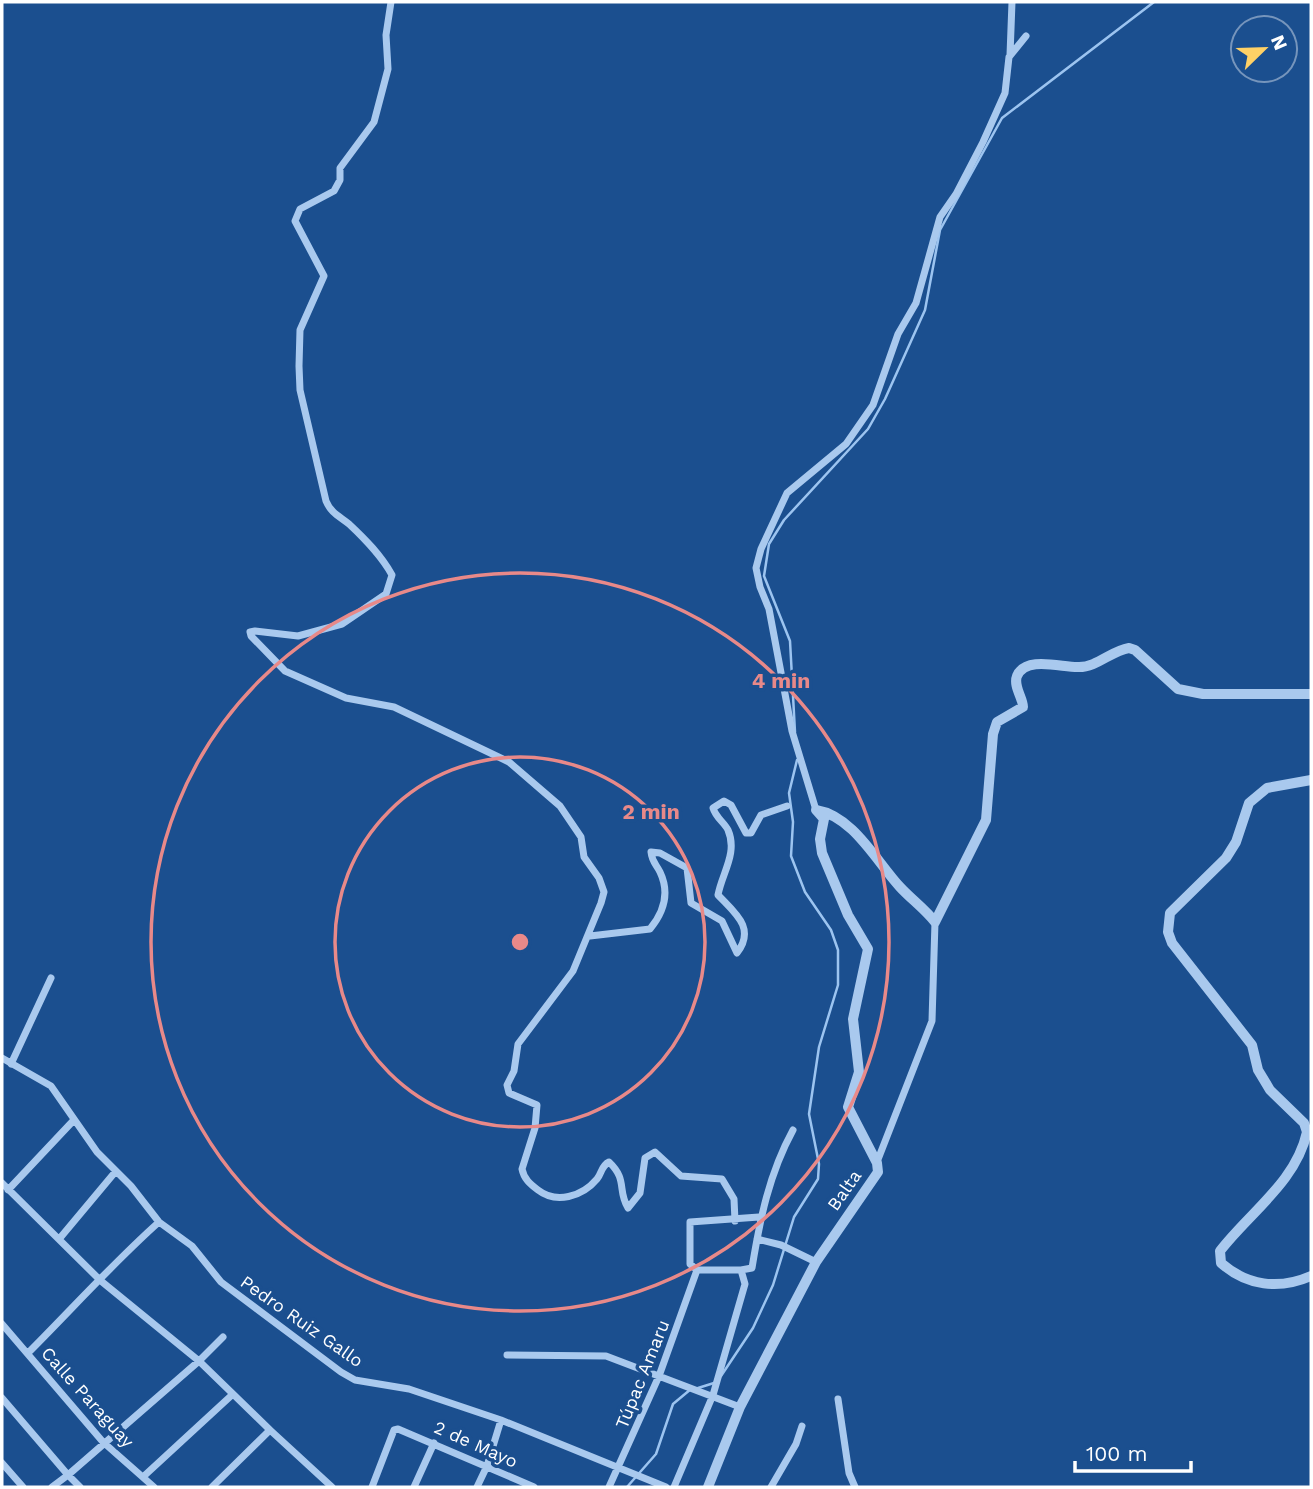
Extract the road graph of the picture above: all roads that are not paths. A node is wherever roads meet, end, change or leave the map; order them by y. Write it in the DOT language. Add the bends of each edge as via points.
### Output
graph roads {
  1 [pos="391,2"];
  2 [pos="1012,2"];
  3 [pos="1026,36"];
  4 [pos="1010,56"];
  5 [pos="1311,694"];
  6 [pos="1311,780"];
  7 [pos="787,806"];
  8 [pos="816,810"];
  9 [pos="935,922"];
  10 [pos="590,936"];
  11 [pos="51,978"];
  12 [pos="2,1058"];
  13 [pos="11,1064"];
  14 [pos="73,1121"];
  15 [pos="793,1130"];
  16 [pos="877,1164"];
  17 [pos="116,1171"];
  18 [pos="5,1187"];
  19 [pos="760,1217"];
  20 [pos="734,1221"];
  21 [pos="159,1222"];
  22 [pos="60,1238"];
  23 [pos="757,1239"];
  24 [pos="816,1262"];
  25 [pos="697,1270"];
  26 [pos="741,1270"];
  27 [pos="1311,1276"];
  28 [pos="101,1281"];
  29 [pos="2,1324"];
  30 [pos="223,1337"];
  31 [pos="28,1353"];
  32 [pos="508,1355"];
  33 [pos="199,1362"];
  34 [pos="660,1376"];
  35 [pos="233,1394"];
  36 [pos="713,1395"];
  37 [pos="2,1398"];
  38 [pos="838,1399"];
  39 [pos="740,1407"];
  40 [pos="501,1420"];
  41 [pos="802,1426"];
  42 [pos="270,1430"];
  43 [pos="103,1442"];
  44 [pos="434,1443"];
  45 [pos="2,1462"];
  46 [pos="487,1466"];
  47 [pos="620,1469"];
  48 [pos="68,1475"];
  49 [pos="144,1476"];
  50 [pos="23,1487"];
  51 [pos="52,1487"];
  52 [pos="80,1487"];
  53 [pos="154,1487"];
  54 [pos="212,1487"];
  55 [pos="332,1487"];
  56 [pos="372,1487"];
  57 [pos="414,1487"];
  58 [pos="477,1487"];
  59 [pos="534,1487"];
  60 [pos="609,1487"];
  61 [pos="666,1487"];
  62 [pos="674,1487"];
  63 [pos="708,1487"];
  64 [pos="771,1487"];
  65 [pos="856,1487"];
  1 -- 10 [label="street" via="386,34 388,69 374,122 340,169 334,191 300,209 295,221 324,276 300,330 299,366 323,493 328,508 369,545 391,575 386,594 342,624 298,636 250,632 285,671 346,698 394,707 509,762 542,788 581,837 584,857 604,892"];
  2 -- 4 [label="street"];
  3 -- 4 [label="street"];
  4 -- 8 [label="street" via="1005,93 940,217 916,303 898,334 873,405 846,444 787,493 756,568"];
  5 -- 9 [label="street" via="1203,694 1178,689 1129,648 1089,666 1044,664 1023,669 1017,684 1023,707 997,722 993,734 986,820"];
  6 -- 27 [label="street" via="1267,788 1249,803 1226,858 1170,913 1168,921 1172,943 1252,1045 1258,1070 1270,1090 1304,1123 1307,1132 1293,1167 1220,1251 1221,1263 1237,1277 1256,1283 1280,1284"];
  7 -- 10 [label="street" via="761,815 751,833 746,833 731,805 724,801 713,808 728,829 731,862 720,880 718,895 738,913 745,927 743,946 737,953 722,921 691,903 687,868 660,853 651,852 666,891 663,915 650,929"];
  8 -- 9 [label="street" via="832,815 861,839"];
  8 -- 16 [label="street, Balta" via="824,819 822,853 868,949 853,1019 859,1072 848,1107"];
  9 -- 16 [label="street" via="932,1021"];
  10 -- 20 [label="street" via="573,971 515,1053 507,1090 537,1105 523,1174 556,1200 590,1185 609,1163 622,1177 628,1208 640,1193 645,1158 656,1152 681,1176 722,1179 734,1199"];
  11 -- 13 [label="street"];
  12 -- 13 [label="street, Pedro Ruiz Gallo"];
  13 -- 14 [label="street, Pedro Ruiz Gallo" via="51,1086"];
  14 -- 17 [label="street, Pedro Ruiz Gallo"];
  14 -- 18 [label="street"];
  15 -- 19 [label="street" via="770,1180"];
  16 -- 24 [label="street, Balta" via="878,1172"];
  17 -- 21 [label="street, Pedro Ruiz Gallo"];
  17 -- 22 [label="street"];
  18 -- 22 [label="street"];
  19 -- 20 [label="street"];
  19 -- 23 [label="street"];
  20 -- 25 [label="street" via="690,1222 690,1265"];
  21 -- 28 [label="street"];
  21 -- 40 [label="street, Pedro Ruiz Gallo" via="181,1236 236,1295 341,1372 355,1380 409,1390"];
  22 -- 28 [label="street"];
  23 -- 24 [label="street"];
  23 -- 26 [label="street" via="752,1268"];
  24 -- 39 [label="street, Balta"];
  25 -- 26 [label="street"];
  25 -- 34 [label="street, Túpac Amaru"];
  26 -- 36 [label="street" via="745,1284"];
  28 -- 31 [label="street"];
  28 -- 33 [label="street"];
  29 -- 31 [label="street, Calle Paraguay"];
  30 -- 33 [label="street"];
  31 -- 43 [label="street, Calle Paraguay"];
  32 -- 34 [label="street" via="606,1356"];
  33 -- 35 [label="street"];
  33 -- 43 [label="street"];
  34 -- 36 [label="street"];
  34 -- 47 [label="street, Túpac Amaru"];
  35 -- 42 [label="street"];
  35 -- 49 [label="street"];
  36 -- 39 [label="street"];
  36 -- 62 [label="street"];
  37 -- 48 [label="street"];
  38 -- 65 [label="street" via="849,1473"];
  39 -- 63 [label="street, Balta"];
  40 -- 46 [label="street"];
  40 -- 47 [label="street, Pedro Ruiz Gallo"];
  41 -- 64 [label="street"];
  42 -- 54 [label="street"];
  42 -- 55 [label="street"];
  43 -- 48 [label="street"];
  43 -- 49 [label="street, Calle Paraguay"];
  44 -- 46 [label="street, 2 de Mayo"];
  44 -- 56 [label="street, 2 de Mayo" via="394,1430"];
  44 -- 57 [label="street"];
  45 -- 50 [label="street"];
  46 -- 58 [label="street"];
  46 -- 59 [label="street, 2 de Mayo"];
  47 -- 60 [label="street, Túpac Amaru"];
  47 -- 61 [label="street, Pedro Ruiz Gallo"];
  48 -- 51 [label="street"];
  48 -- 52 [label="street"];
  49 -- 53 [label="street, Calle Paraguay"];
}
